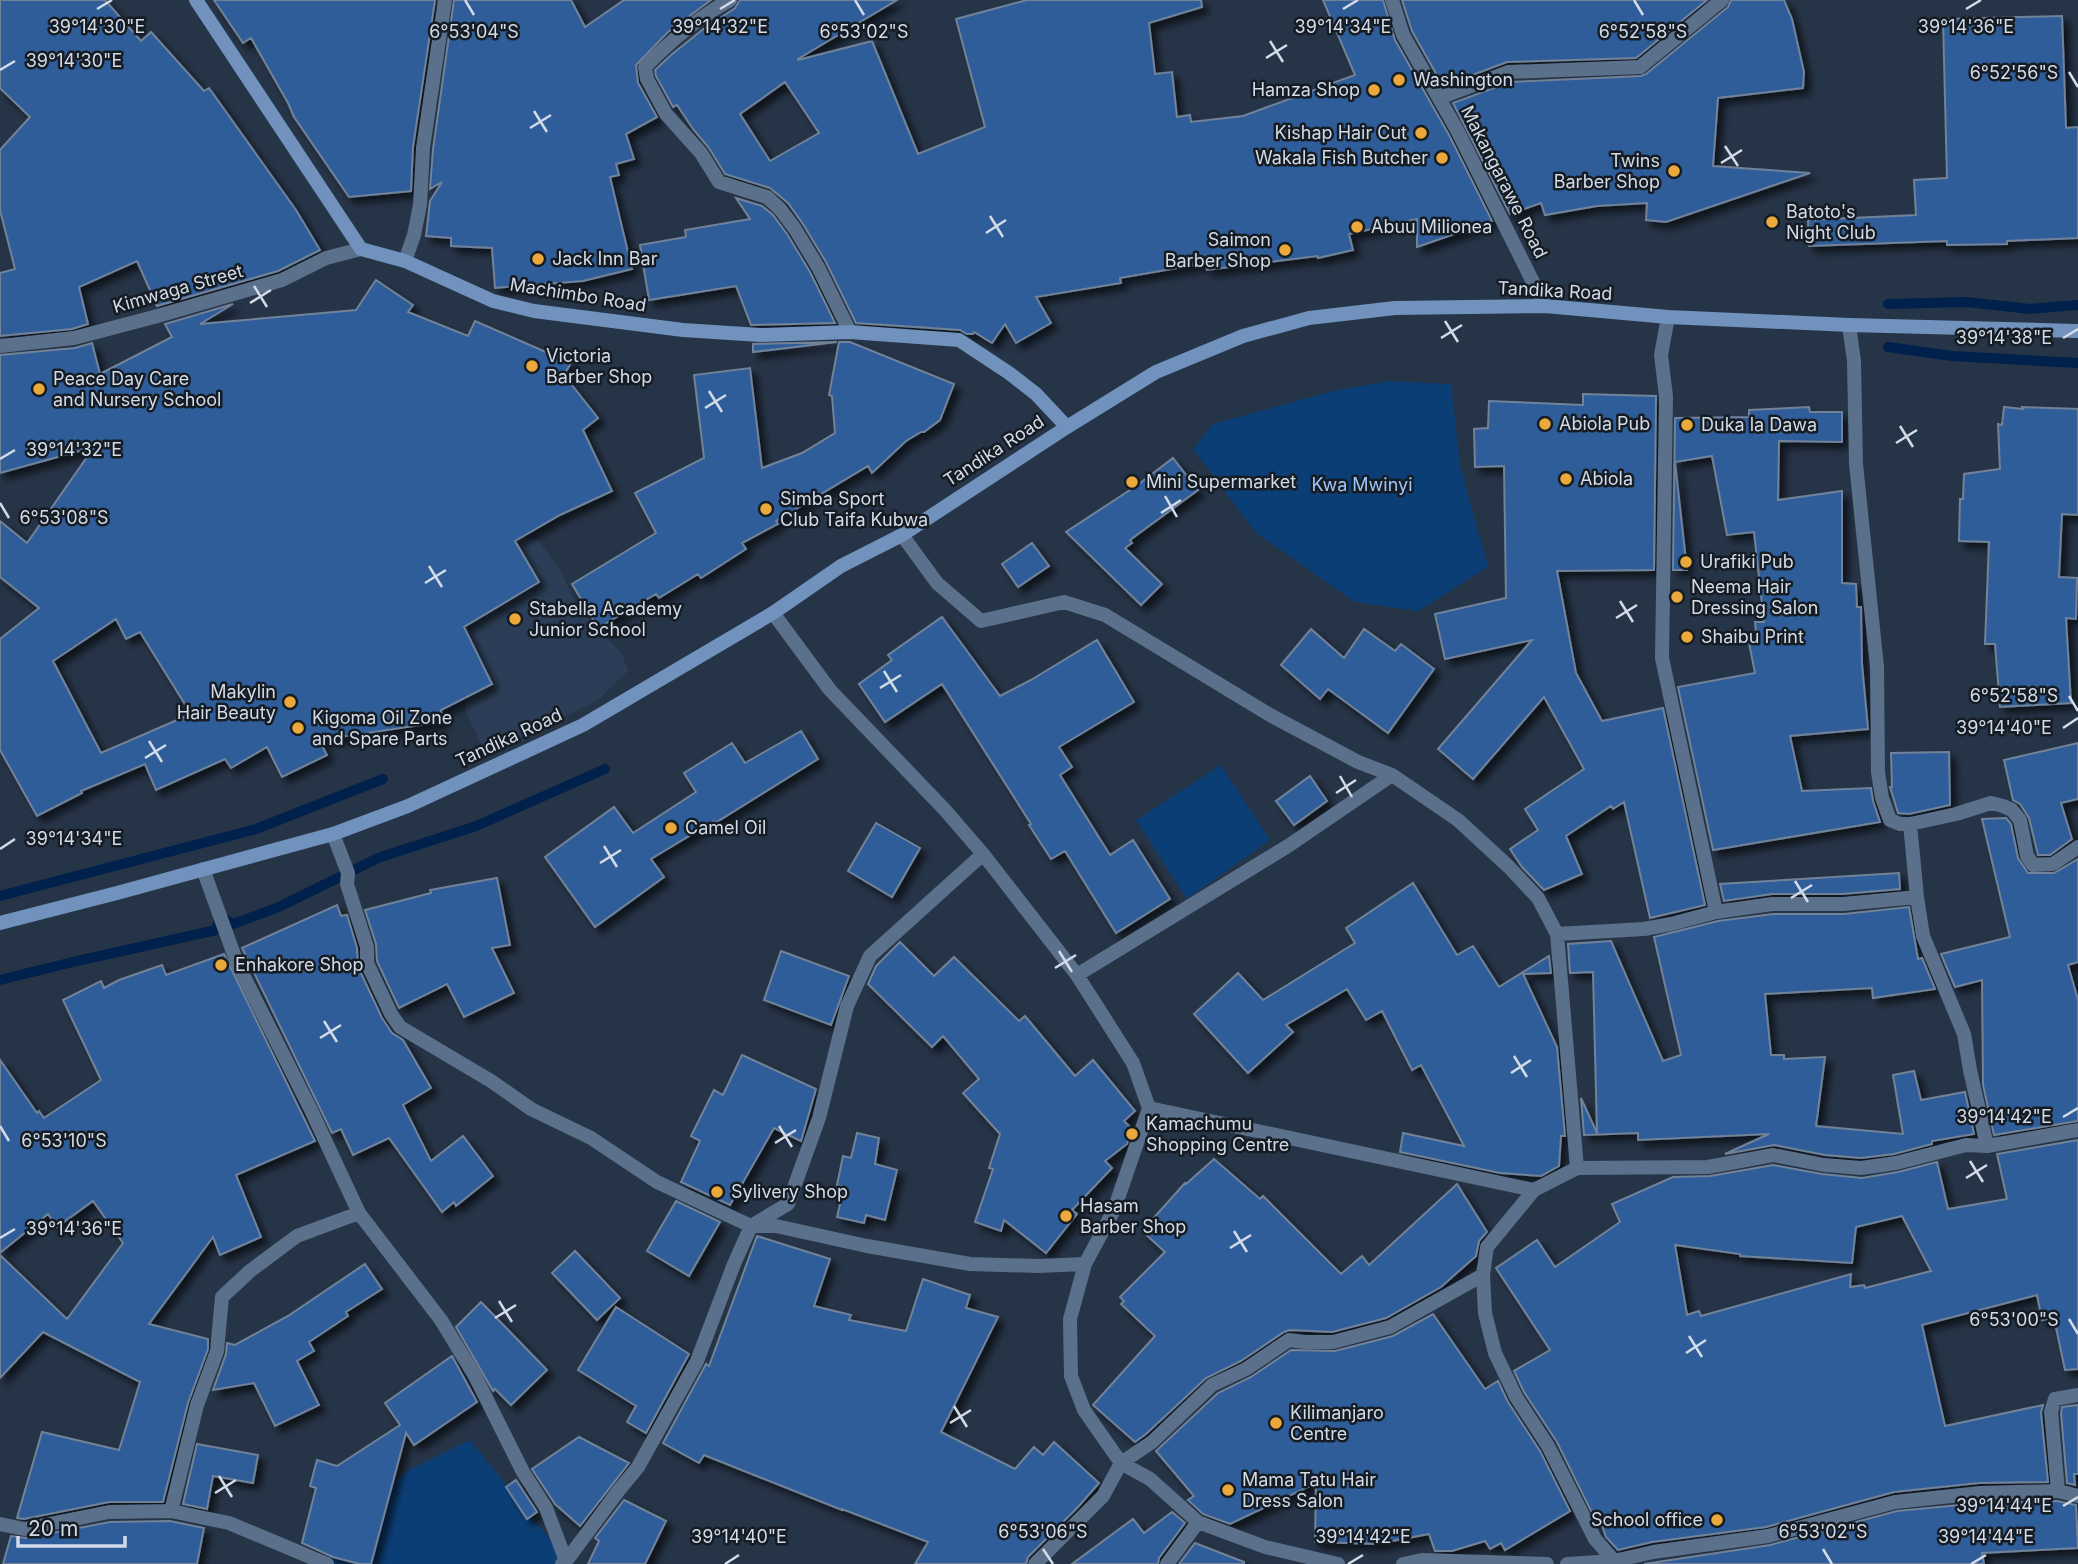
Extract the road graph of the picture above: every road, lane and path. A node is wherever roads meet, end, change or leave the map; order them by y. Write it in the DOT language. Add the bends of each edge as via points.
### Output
graph roads {
  1 [pos="196,0"];
  2 [pos="444,0"];
  3 [pos="730,0"];
  4 [pos="1392,0"];
  5 [pos="1722,0"];
  6 [pos="1439,98"];
  7 [pos="361,249"];
  8 [pos="405,261"];
  9 [pos="1545,306"];
  10 [pos="1668,317"];
  11 [pos="1849,325"];
  12 [pos="2078,331"];
  13 [pos="850,332"];
  14 [pos="0,346"];
  15 [pos="1067,427"];
  16 [pos="902,535"];
  17 [pos="773,613"];
  18 [pos="1392,775"];
  19 [pos="1910,824"];
  20 [pos="333,834"];
  21 [pos="2078,847"];
  22 [pos="983,854"];
  23 [pos="203,869"];
  24 [pos="1917,897"];
  25 [pos="1716,912"];
  26 [pos="0,923"];
  27 [pos="1557,934"];
  28 [pos="1077,975"];
  29 [pos="1149,1108"];
  30 [pos="2078,1130"];
  31 [pos="1987,1146"];
  32 [pos="1577,1168"];
  33 [pos="1534,1190"];
  34 [pos="359,1213"];
  35 [pos="751,1226"];
  36 [pos="1085,1264"];
  37 [pos="1483,1275"];
  38 [pos="2078,1395"];
  39 [pos="1121,1463"];
  40 [pos="2058,1491"];
  41 [pos="2078,1496"];
  42 [pos="171,1511"];
  43 [pos="1198,1522"];
  44 [pos="0,1524"];
  45 [pos="1616,1562"];
  46 [pos="564,1563"];
  47 [pos="327,1564"];
  48 [pos="1035,1564"];
  49 [pos="1167,1564"];
  50 [pos="1338,1564"];
  51 [pos="1403,1564"];
  52 [pos="1547,1564"];
  53 [pos="1567,1564"];
  1 -- 7 [label="street"];
  2 -- 8 [label="street" via="422,148 420,205"];
  3 -- 13 [label="street" via="661,50 645,67 647,79 666,114 719,181 767,197 780,209 818,267"];
  4 -- 6 [label="street, Makangarawe Road" via="1403,35"];
  5 -- 6 [label="street" via="1640,67 1508,72"];
  6 -- 9 [label="street, Makangarawe Road"];
  7 -- 8 [label="street, Machimbo Road"];
  7 -- 14 [label="street, Kimwaga Street" via="326,258 282,280 154,317 74,338"];
  8 -- 13 [label="street, Machimbo Road" via="493,301 534,311 695,331 760,335"];
  9 -- 10 [label="street, Tandika Road"];
  9 -- 15 [label="street, Tandika Road" via="1395,308 1309,318 1243,336 1156,372"];
  10 -- 11 [label="street, Tandika Road"];
  10 -- 25 [label="street" via="1661,355 1666,396 1662,658"];
  11 -- 12 [label="street, Tandika Road"];
  11 -- 19 [label="street" via="1856,464 1877,667 1878,772 1890,820"];
  13 -- 15 [label="street, Machimbo Road" via="960,340 1036,394"];
  15 -- 16 [label="street, Tandika Road"];
  16 -- 17 [label="street, Tandika Road" via="841,566"];
  16 -- 18 [label="street" via="937,583 981,621 1064,602 1105,615 1270,715"];
  17 -- 20 [label="street, Tandika Road" via="583,725 408,807"];
  17 -- 22 [label="street" via="830,690"];
  18 -- 27 [label="street" via="1458,820 1509,867 1538,898"];
  18 -- 28 [label="street" via="1288,846"];
  19 -- 21 [label="street" via="1991,803 2012,810 2021,820 2027,856 2033,864 2053,864"];
  19 -- 24 [label="street"];
  20 -- 23 [label="street, Tandika Road"];
  20 -- 35 [label="street" via="348,873 367,963 400,1027 531,1109 591,1138 657,1182"];
  22 -- 28 [label="street"];
  22 -- 35 [label="street" via="870,956 847,1006 819,1118 788,1204"];
  23 -- 26 [label="street, Tandika Road"];
  23 -- 34 [label="street" via="237,964"];
  24 -- 25 [label="street" via="1772,904"];
  24 -- 31 [label="street" via="1923,936 1964,1034"];
  25 -- 27 [label="street" via="1644,929"];
  27 -- 32 [label="street"];
  28 -- 29 [label="street" via="1133,1063"];
  29 -- 33 [label="street"];
  29 -- 36 [label="street" via="1114,1210"];
  30 -- 31 [label="street"];
  31 -- 32 [label="street" via="1966,1146 1861,1168 1773,1155 1708,1167"];
  32 -- 33 [label="street"];
  33 -- 37 [label="street" via="1487,1247"];
  34 -- 42 [label="street" via="297,1236 222,1297 217,1351 197,1405"];
  34 -- 46 [label="street" via="441,1320 475,1376 546,1508"];
  35 -- 36 [label="street" via="776,1226 970,1264"];
  35 -- 46 [label="street" via="697,1361 639,1467"];
  36 -- 39 [label="street" via="1070,1319 1071,1376 1084,1410"];
  37 -- 39 [label="street" via="1390,1327 1333,1342 1289,1340 1212,1385"];
  37 -- 45 [label="street" via="1494,1353 1595,1539"];
  38 -- 40 [label="street" via="2055,1399 2051,1412"];
  39 -- 43 [label="street" via="1150,1479"];
  39 -- 48 [label="street" via="1103,1496"];
  40 -- 41 [label="street"];
  40 -- 45 [label="street" via="1895,1502 1768,1536 1653,1552"];
  42 -- 44 [label="street" via="109,1512 24,1529"];
  42 -- 47 [label="street" via="229,1523"];
  43 -- 49 [label="street"];
  43 -- 50 [label="street" via="1265,1548"];
  45 -- 53 [label="street"];
  51 -- 52 [label="street" via="1422,1560"];
}
